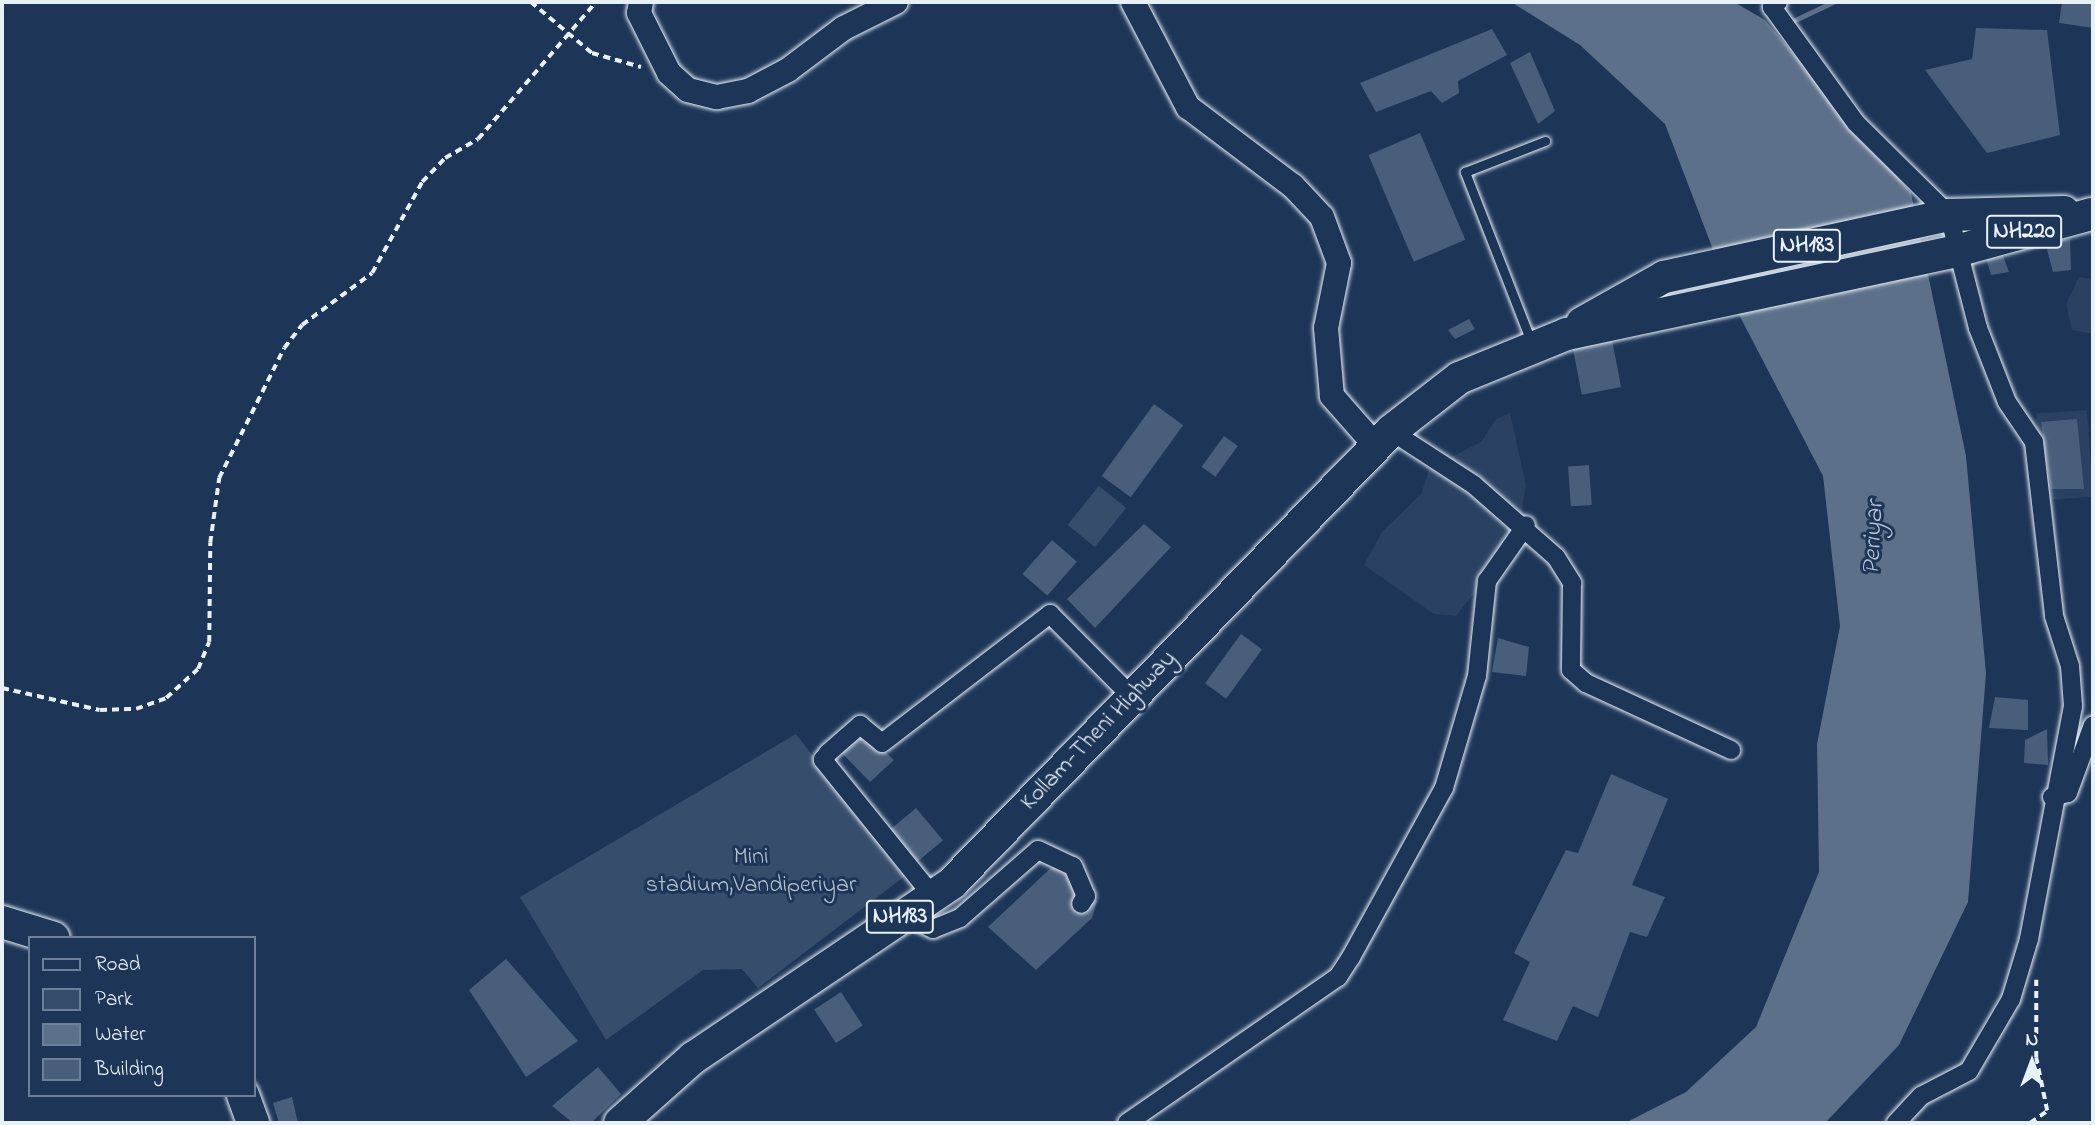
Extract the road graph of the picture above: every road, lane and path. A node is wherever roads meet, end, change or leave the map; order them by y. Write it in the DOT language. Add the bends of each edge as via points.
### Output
graph roads {
  1 [pos="531,2"];
  2 [pos="596,2"];
  3 [pos="640,2"];
  4 [pos="896,2"];
  5 [pos="1133,2"];
  6 [pos="1778,2"];
  7 [pos="569,37"];
  8 [pos="669,73"];
  9 [pos="1545,141"];
  10 [pos="2092,213"];
  11 [pos="1950,215"];
  12 [pos="1956,251"];
  13 [pos="1567,334"];
  14 [pos="1532,346"];
  15 [pos="1383,439"];
  16 [pos="1525,525"];
  17 [pos="1144,682"];
  18 [pos="2,688"];
  19 [pos="2093,725"];
  20 [pos="1731,750"];
  21 [pos="2052,797"];
  22 [pos="932,895"];
  23 [pos="1081,904"];
  24 [pos="903,915"];
  25 [pos="2,922"];
  26 [pos="48,936"];
  27 [pos="2022,963"];
  28 [pos="244,1097"];
  29 [pos="253,1123"];
  30 [pos="620,1123"];
  31 [pos="1127,1123"];
  32 [pos="1896,1123"];
  33 [pos="2030,1123"];
  1 -- 7 [label="path"];
  2 -- 7 [label="path"];
  3 -- 8 [label="street" via="639,13"];
  4 -- 8 [label="street" via="748,91 717,97 688,89"];
  5 -- 15 [label="street" via="1188,107 1293,186 1322,217 1339,263 1326,328 1332,396"];
  6 -- 11 [label="street" via="1772,7 1856,122"];
  7 -- 8 [label="path" via="592,52"];
  7 -- 18 [label="path" via="478,139 445,158 422,183 372,273 302,326 284,348 219,478 210,543 209,642 198,669 166,698 136,709 100,710"];
  9 -- 14 [label="lane" via="1465,173"];
  10 -- 11 [label="highway, NH183" via="2009,209"];
  10 -- 12 [label="highway, NH220"];
  11 -- 12 [label="street"];
  11 -- 13 [label="highway, NH220 / NH183" via="1664,277"];
  12 -- 13 [label="highway, NH220"];
  12 -- 21 [label="street" via="2007,402 2034,442 2054,616 2070,666 2073,706"];
  13 -- 14 [label="highway, Kollam-Theni Highway / NH183"];
  14 -- 15 [label="highway, Kollam-Theni Highway / NH183" via="1459,378"];
  15 -- 16 [label="street"];
  15 -- 17 [label="highway, Kollam-Theni Highway / NH183"];
  16 -- 20 [label="street" via="1572,583 1571,670 1586,683"];
  16 -- 31 [label="street" via="1487,581 1476,676 1444,788 1338,977"];
  17 -- 22 [label="highway, Kollam-Theni Highway / NH183"];
  17 -- 22 [label="street" via="1050,614 882,743 860,725 828,754 823,760"];
  19 -- 21 [label="street" via="2068,793"];
  21 -- 27 [label="street"];
  22 -- 24 [label="highway, Kollam-Theni Highway / NH183"];
  23 -- 24 [label="street" via="1086,896 1073,866 1038,849 960,918 933,929"];
  24 -- 30 [label="highway, Kollam-Theni Highway / NH183" via="693,1058"];
  25 -- 26 [label="highway"];
  27 -- 32 [label="street" via="2011,999 1969,1071 1922,1096"];
  27 -- 33 [label="path" via="2035,975 2036,1058 2048,1111"];
  28 -- 29 [label="highway"];
}
